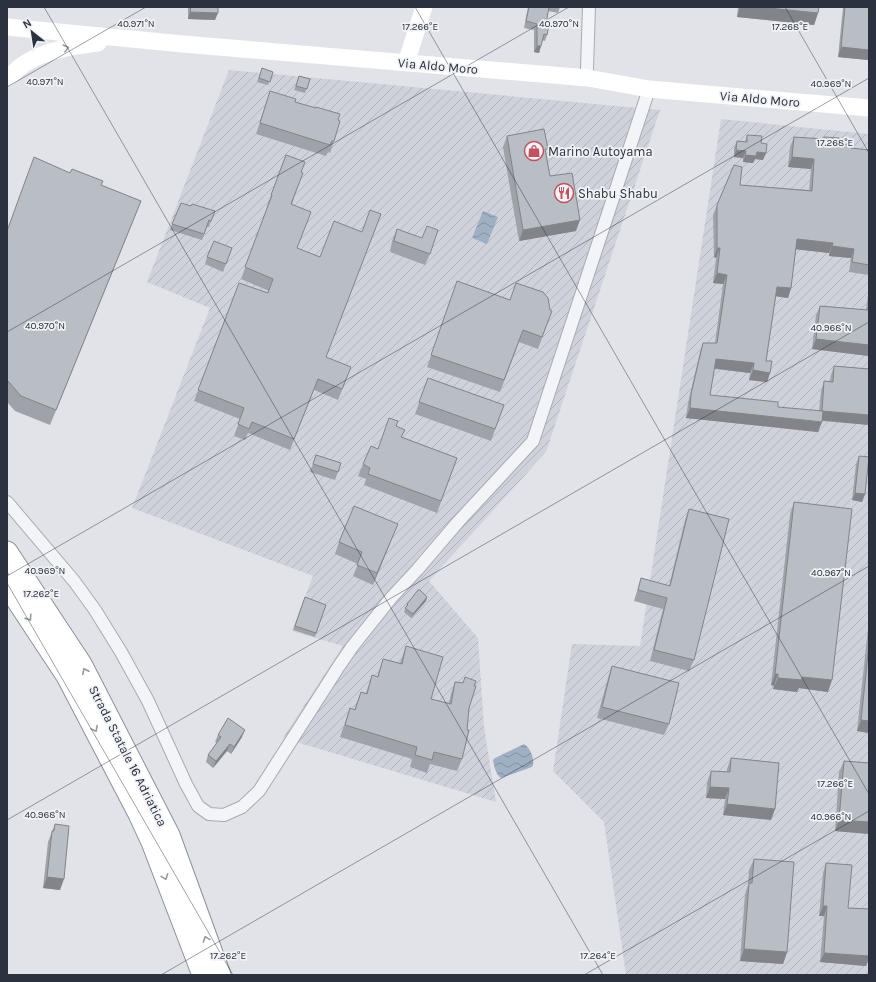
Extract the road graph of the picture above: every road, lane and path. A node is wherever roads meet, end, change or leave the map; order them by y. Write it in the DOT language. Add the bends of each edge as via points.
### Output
graph roads {
  1 [pos="424,7"];
  2 [pos="589,7"];
  3 [pos="7,27"];
  4 [pos="126,38"];
  5 [pos="406,63"];
  6 [pos="7,78"];
  7 [pos="588,78"];
  8 [pos="649,89"];
  9 [pos="869,108"];
  10 [pos="7,502"];
  11 [pos="7,552"];
  12 [pos="7,585"];
  13 [pos="146,809"];
  14 [pos="186,907"];
  15 [pos="203,975"];
  16 [pos="220,975"];
  1 -- 5 [label="main road"];
  2 -- 7 [label="street"];
  3 -- 4 [label="main road, Via Aldo Moro"];
  4 -- 5 [label="main road, Via Aldo Moro"];
  6 -- 4 [label="main road, one-way" via="24,64 46,53"];
  5 -- 7 [label="main road, Via Aldo Moro"];
  7 -- 8 [label="main road, Via Aldo Moro"];
  8 -- 9 [label="main road, Via Aldo Moro"];
  8 -- 10 [label="street" via="533,441 391,598 352,647 259,791 242,807 224,815 209,814 198,806 148,701 95,610 74,581"];
  13 -- 11 [label="highway, Strada Statale 16 Adriatica, one-way" via="81,664"];
  12 -- 13 [label="highway, Strada Statale 16 Adriatica, one-way" via="67,676"];
  13 -- 14 [label="highway, Strada Statale 16 Adriatica"];
  14 -- 15 [label="highway, Strada Statale 16 Adriatica"];
  16 -- 14 [label="highway, Strada Statale 16 Adriatica, one-way"];
}
